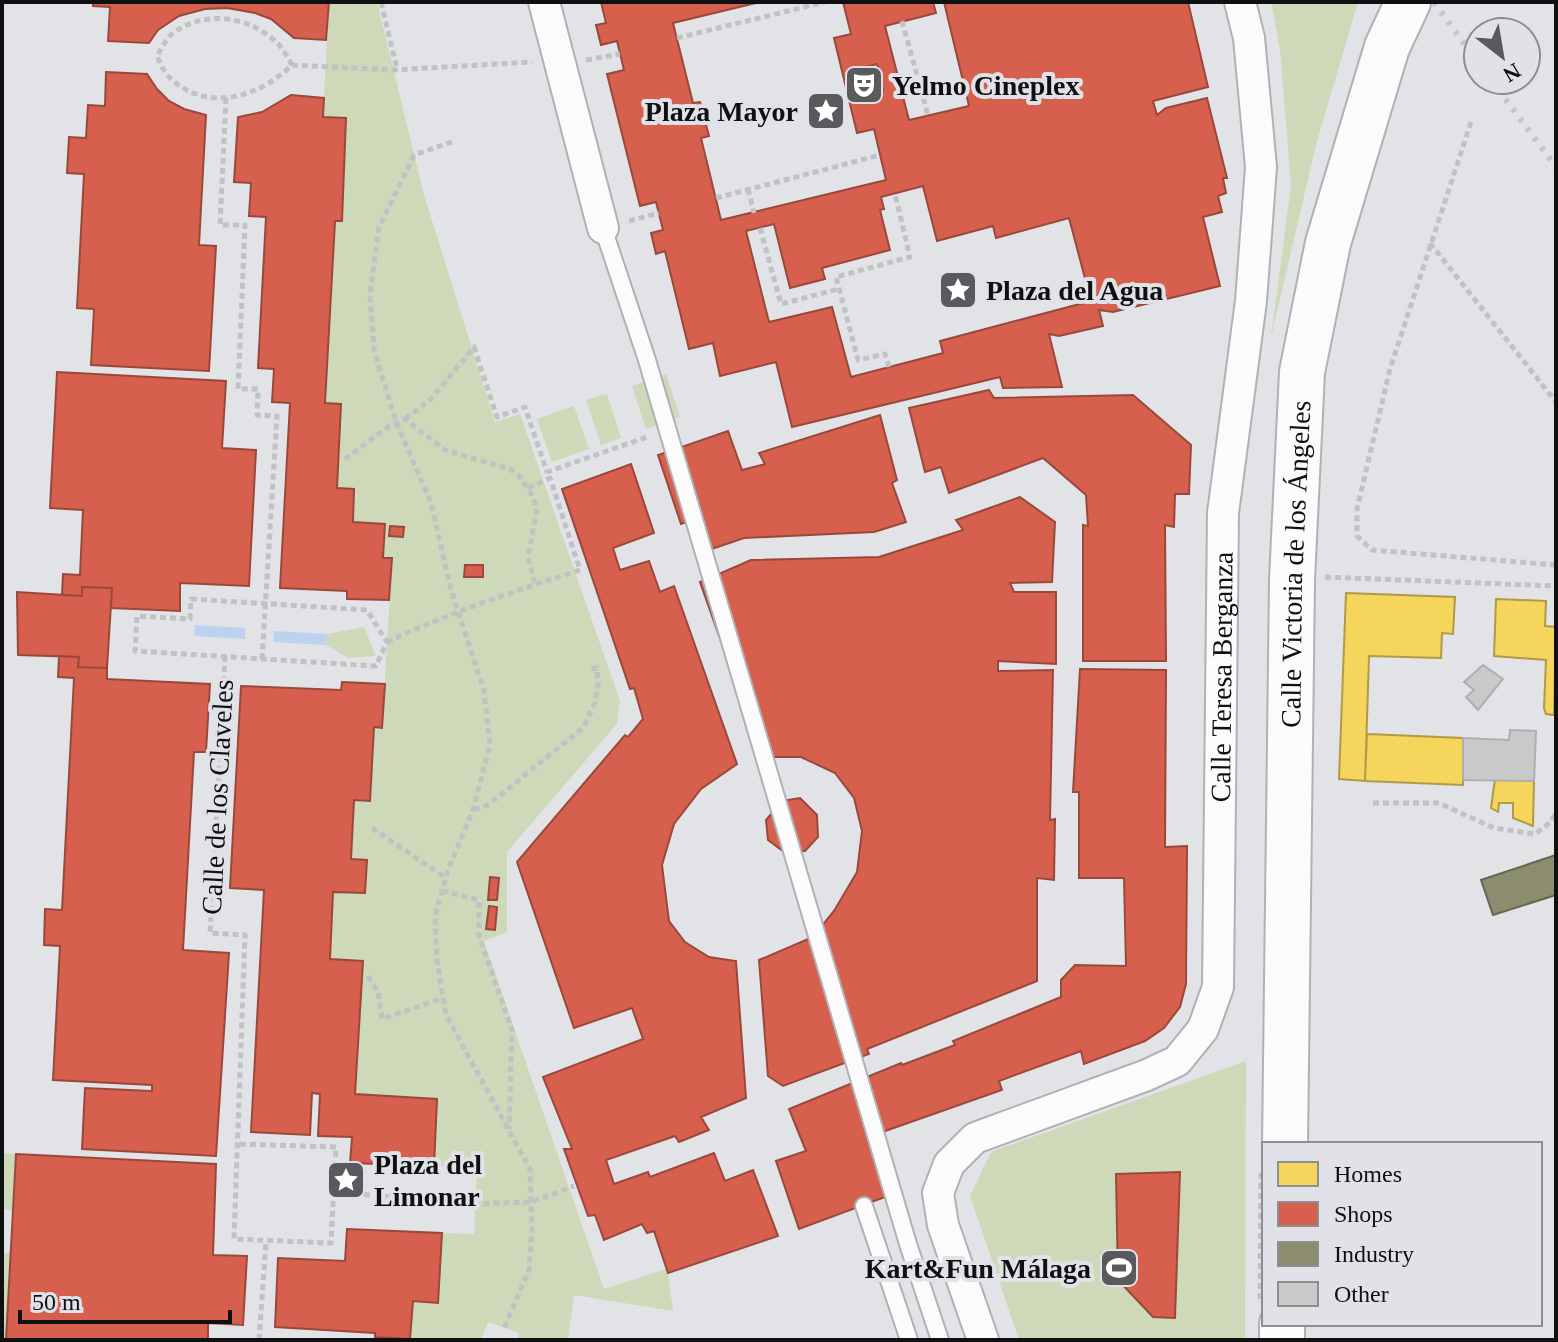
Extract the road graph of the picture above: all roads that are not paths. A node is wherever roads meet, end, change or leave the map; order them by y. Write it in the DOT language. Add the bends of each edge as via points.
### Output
graph roads {
  1 [pos="544,2"];
  2 [pos="1240,2"];
  3 [pos="1408,2"];
  4 [pos="603,228"];
  5 [pos="1285,1142"];
  6 [pos="864,1206"];
  7 [pos="909,1340"];
  8 [pos="940,1340"];
  9 [pos="983,1340"];
  1 -- 4 [label="street"];
  2 -- 9 [label="street, Calle Teresa Berganza" via="1249,38 1261,167 1251,301 1223,513 1218,987 1203,1029 1177,1061 975,1138 949,1164 938,1193 943,1225"];
  3 -- 5 [label="main road, Calle Victoria de los Ángeles" via="1387,47 1328,243 1302,372 1292,580"];
  4 -- 8 [label="lane"];
  6 -- 7 [label="lane"];
}
